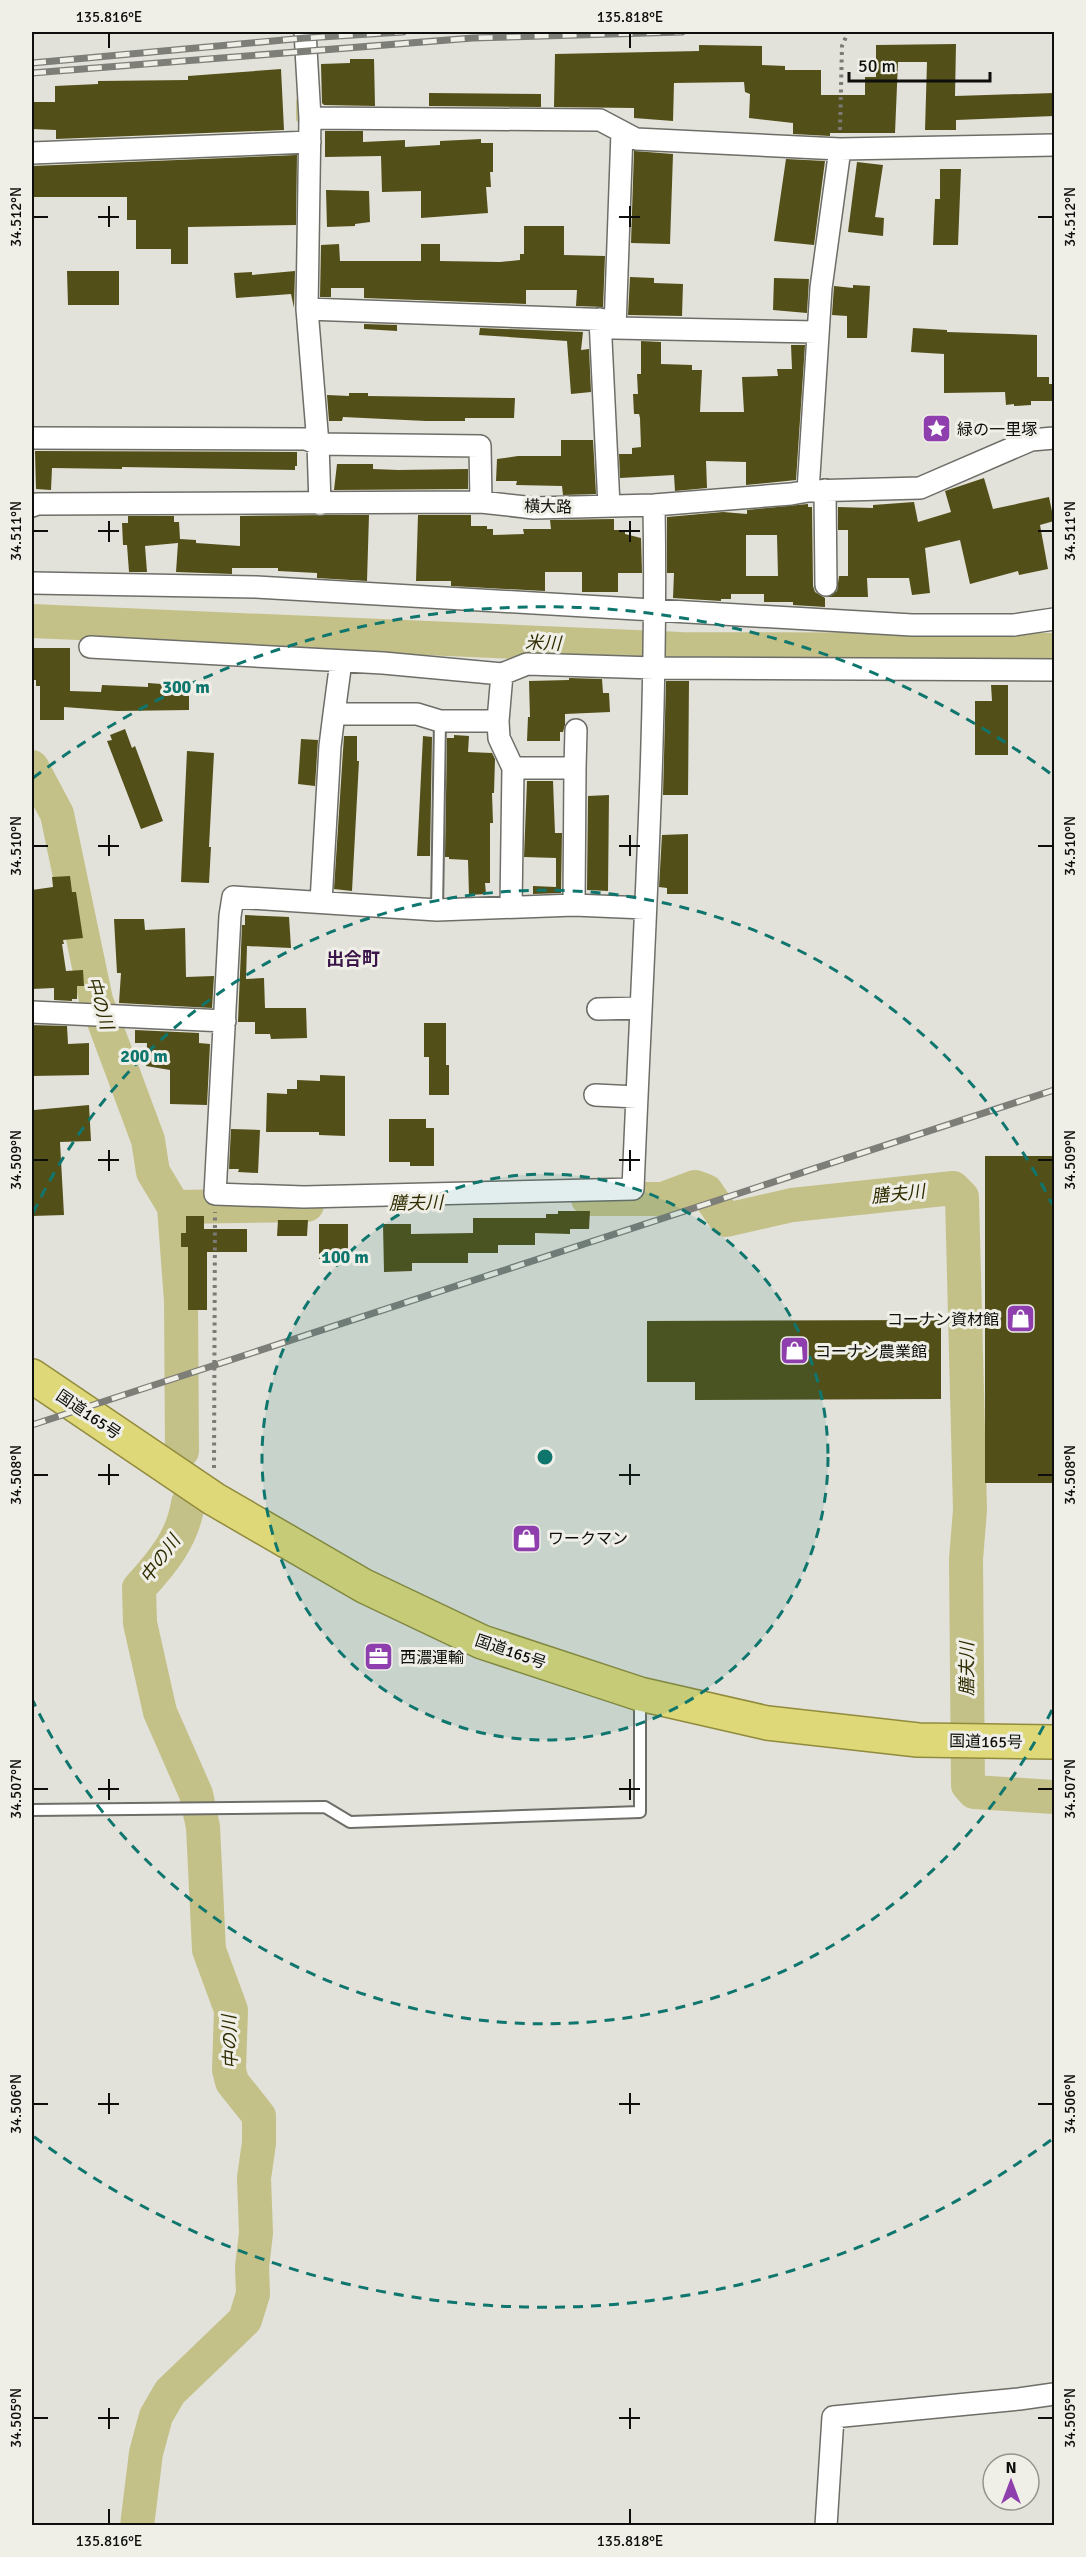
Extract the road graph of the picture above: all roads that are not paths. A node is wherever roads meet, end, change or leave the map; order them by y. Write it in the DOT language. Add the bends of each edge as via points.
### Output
graph roads {
  1 [pos="305,32"];
  2 [pos="310,118"];
  3 [pos="622,132"];
  4 [pos="310,142"];
  5 [pos="1054,145"];
  6 [pos="840,149"];
  7 [pos="32,153"];
  8 [pos="307,309"];
  9 [pos="608,320"];
  10 [pos="818,332"];
  11 [pos="32,438"];
  12 [pos="1054,438"];
  13 [pos="318,444"];
  14 [pos="817,490"];
  15 [pos="481,502"];
  16 [pos="320,504"];
  17 [pos="654,505"];
  18 [pos="32,506"];
  19 [pos="609,506"];
  20 [pos="32,583"];
  21 [pos="826,585"];
  22 [pos="656,612"];
  23 [pos="1054,619"];
  24 [pos="90,647"];
  25 [pos="341,661"];
  26 [pos="654,664"];
  27 [pos="1054,670"];
  28 [pos="502,674"];
  29 [pos="334,714"];
  30 [pos="440,721"];
  31 [pos="498,721"];
  32 [pos="576,730"];
  33 [pos="513,768"];
  34 [pos="575,768"];
  35 [pos="321,902"];
  36 [pos="574,906"];
  37 [pos="511,907"];
  38 [pos="645,908"];
  39 [pos="437,910"];
  40 [pos="641,1008"];
  41 [pos="598,1009"];
  42 [pos="32,1012"];
  43 [pos="225,1021"];
  44 [pos="595,1095"];
  45 [pos="637,1097"];
  46 [pos="32,1376"];
  47 [pos="640,1694"];
  48 [pos="1054,1742"];
  49 [pos="32,1810"];
  50 [pos="1054,2394"];
  51 [pos="826,2526"];
  1 -- 2 [label="street"];
  2 -- 3 [label="street" via="600,120"];
  2 -- 4 [label="street"];
  3 -- 6 [label="street" via="636,140"];
  3 -- 9 [label="street"];
  4 -- 7 [label="street"];
  4 -- 8 [label="street"];
  5 -- 6 [label="street"];
  6 -- 10 [label="street"];
  8 -- 9 [label="street"];
  8 -- 13 [label="street"];
  9 -- 10 [label="street" via="615,328"];
  9 -- 19 [label="street"];
  10 -- 14 [label="street"];
  11 -- 13 [label="street" via="306,439"];
  12 -- 14 [label="street, 横大路" via="1030,440 920,489"];
  13 -- 15 [label="street" via="480,446"];
  13 -- 16 [label="street"];
  14 -- 17 [label="street, 横大路"];
  14 -- 21 [label="street"];
  15 -- 16 [label="street, 横大路"];
  15 -- 19 [label="street, 横大路" via="534,508"];
  16 -- 18 [label="street, 横大路"];
  17 -- 19 [label="street, 横大路"];
  17 -- 22 [label="street"];
  20 -- 22 [label="street" via="256,587"];
  22 -- 23 [label="street" via="912,625 1014,625"];
  22 -- 26 [label="street"];
  24 -- 25 [label="street"];
  25 -- 28 [label="street"];
  25 -- 29 [label="street"];
  26 -- 27 [label="street"];
  26 -- 28 [label="street" via="527,664"];
  26 -- 38 [label="street"];
  28 -- 31 [label="street"];
  29 -- 30 [label="street" via="417,714"];
  29 -- 35 [label="street"];
  30 -- 31 [label="street"];
  30 -- 39 [label="lane"];
  31 -- 33 [label="street" via="499,738"];
  32 -- 34 [label="street"];
  33 -- 34 [label="street"];
  33 -- 37 [label="street"];
  34 -- 36 [label="street"];
  35 -- 39 [label="street"];
  35 -- 43 [label="street" via="233,897"];
  36 -- 37 [label="street"];
  36 -- 38 [label="street"];
  37 -- 39 [label="street"];
  38 -- 40 [label="street"];
  40 -- 41 [label="street"];
  40 -- 45 [label="street"];
  42 -- 43 [label="street"];
  43 -- 45 [label="street" via="215,1194 304,1197 633,1189"];
  44 -- 45 [label="street"];
  46 -- 47 [label="highway, 国道165号" via="214,1499 364,1586 482,1642"];
  47 -- 48 [label="highway, 国道165号" via="767,1723 918,1740"];
  47 -- 49 [label="lane" via="639,1812 350,1822 325,1807"];
  50 -- 51 [label="street" via="833,2417"];
}
